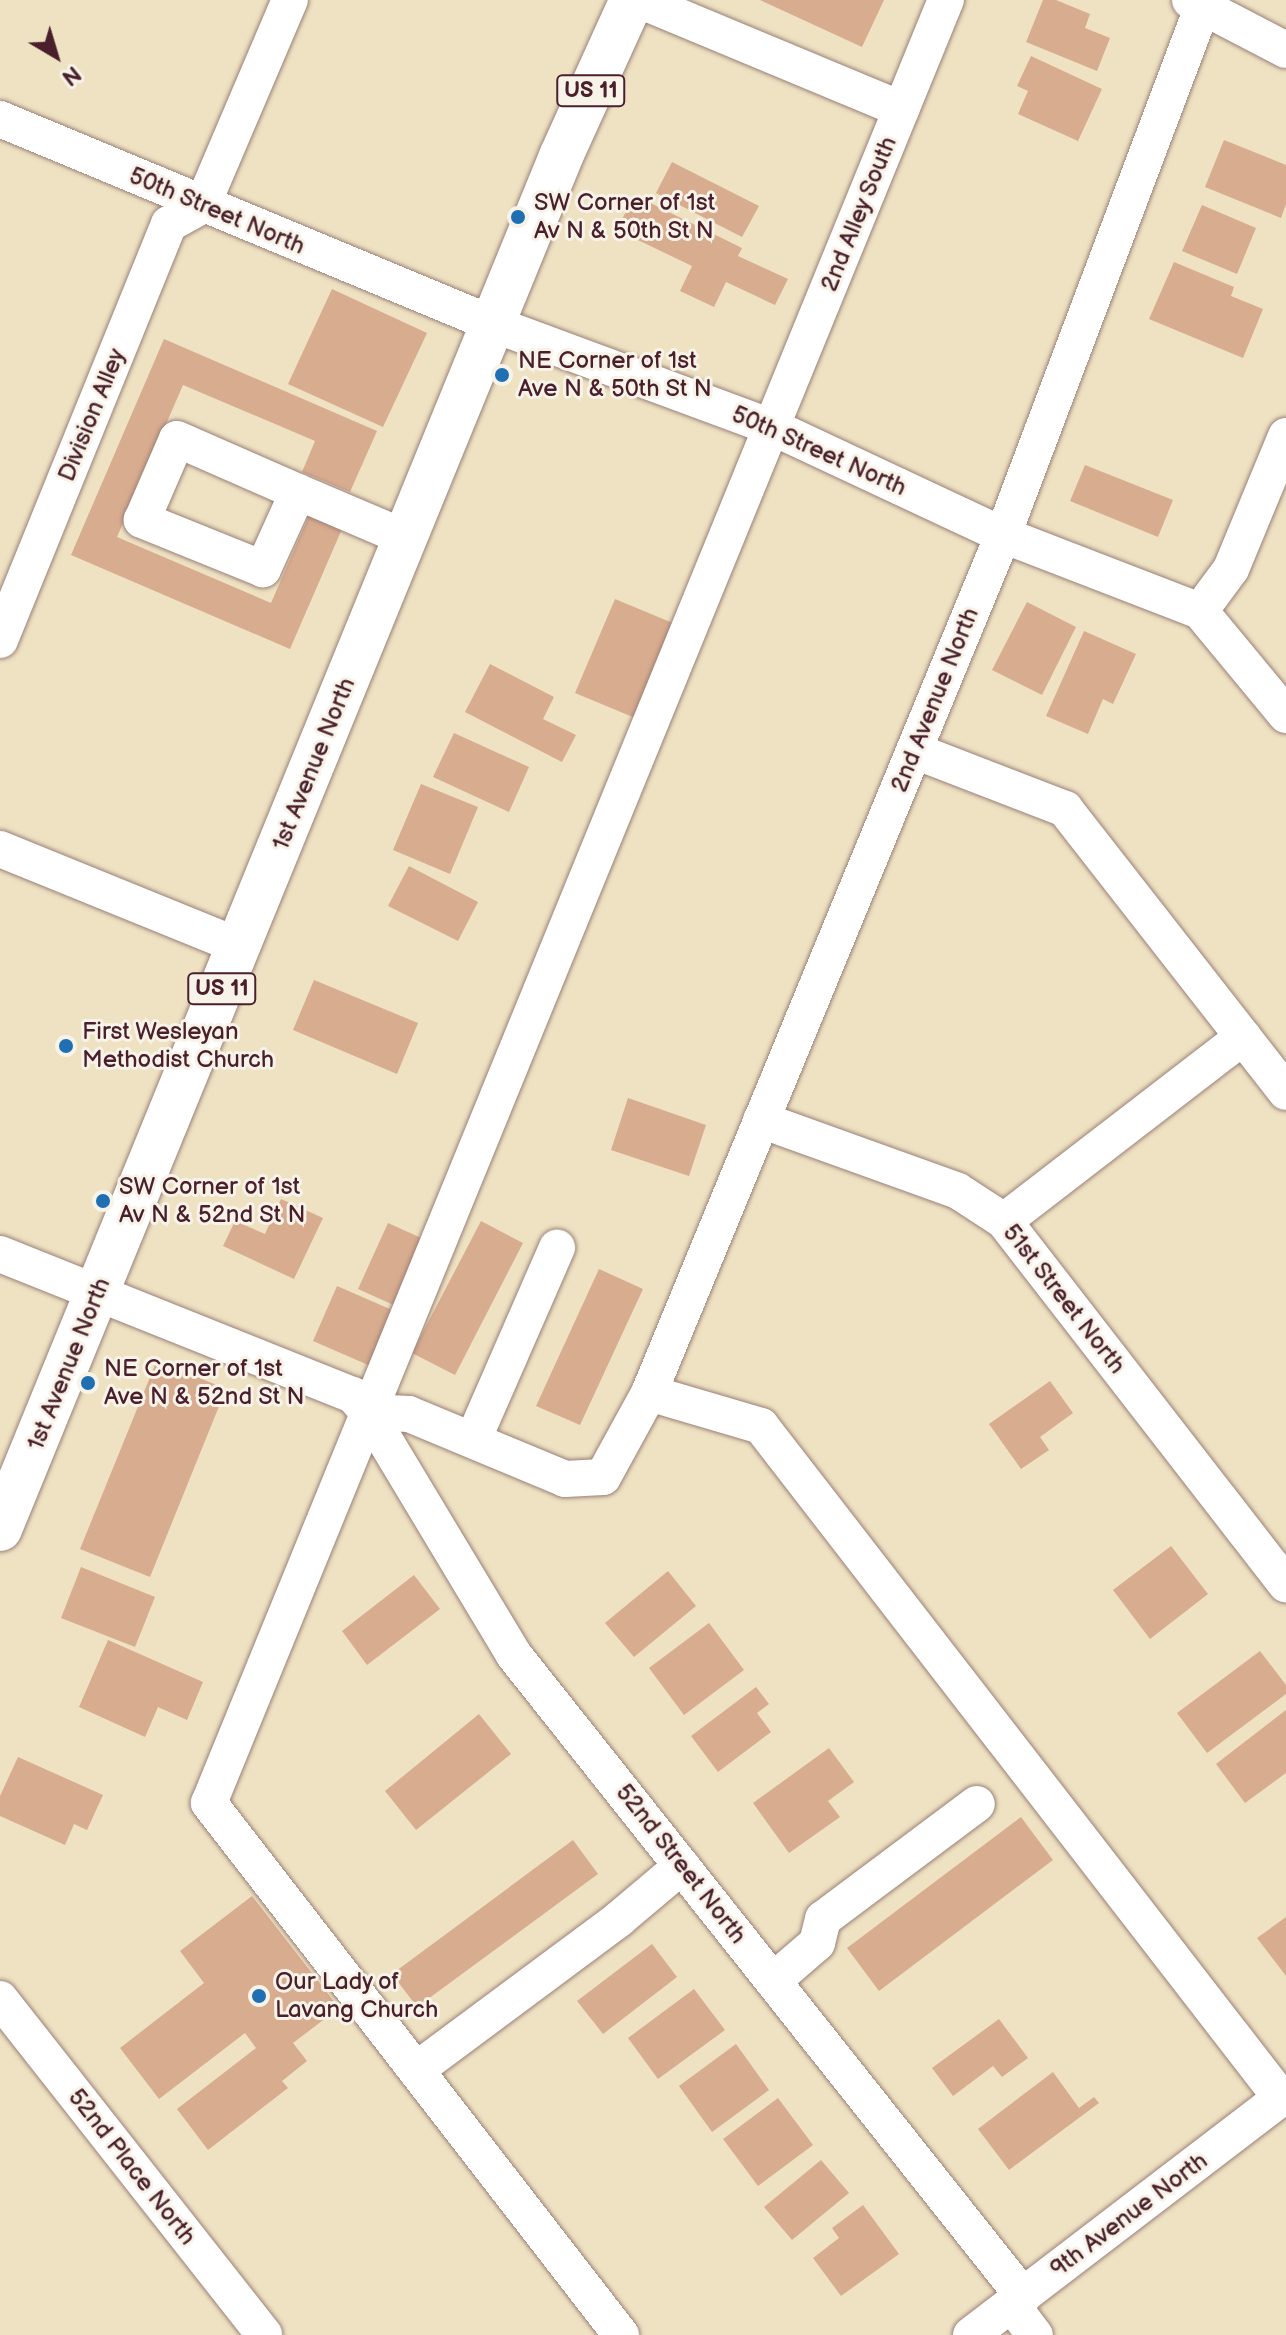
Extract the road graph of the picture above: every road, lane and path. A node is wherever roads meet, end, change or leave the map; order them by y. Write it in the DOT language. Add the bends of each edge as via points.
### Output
graph roads {
  1 [pos="290,0"];
  2 [pos="632,0"];
  3 [pos="639,0"];
  4 [pos="946,0"];
  5 [pos="1199,2"];
  6 [pos="1286,50"];
  7 [pos="901,109"];
  8 [pos="0,119"];
  9 [pos="202,206"];
  10 [pos="493,324"];
  11 [pos="772,427"];
  12 [pos="1286,436"];
  13 [pos="298,492"];
  14 [pos="1003,535"];
  15 [pos="406,538"];
  16 [pos="1200,611"];
  17 [pos="0,640"];
  18 [pos="1286,715"];
  19 [pos="915,751"];
  20 [pos="0,849"];
  21 [pos="239,946"];
  22 [pos="1243,1037"];
  23 [pos="1286,1092"];
  24 [pos="761,1120"];
  25 [pos="1004,1221"];
  26 [pos="557,1248"];
  27 [pos="0,1254"];
  28 [pos="97,1295"];
  29 [pos="649,1393"];
  30 [pos="368,1412"];
  31 [pos="473,1440"];
  32 [pos="0,1529"];
  33 [pos="1286,1585"];
  34 [pos="977,1804"];
  35 [pos="682,1866"];
  36 [pos="773,1981"];
  37 [pos="0,1999"];
  38 [pos="416,2070"];
  39 [pos="1283,2096"];
  40 [pos="1017,2300"];
  41 [pos="264,2335"];
  42 [pos="621,2335"];
  43 [pos="971,2335"];
  44 [pos="1035,2335"];
  1 -- 9 [label="street"];
  2 -- 10 [label="main road, 1st Avenue North / US 11"];
  3 -- 7 [label="street"];
  4 -- 7 [label="street, 2nd Alley South"];
  5 -- 6 [label="street"];
  5 -- 14 [label="street, 2nd Avenue North"];
  7 -- 11 [label="street, 2nd Alley South"];
  8 -- 9 [label="street, 50th Street North"];
  9 -- 10 [label="street, 50th Street North"];
  9 -- 17 [label="street, Division Alley" via="169,224"];
  10 -- 11 [label="street, 50th Street North"];
  10 -- 15 [label="main road, 1st Avenue North / US 11"];
  11 -- 14 [label="street, 50th Street North"];
  11 -- 30 [label="street, 2nd Alley South"];
  12 -- 16 [label="street" via="1231,569"];
  13 -- 15 [label="street"];
  14 -- 16 [label="street, 50th Street North"];
  14 -- 19 [label="street, 2nd Avenue North"];
  15 -- 21 [label="main road, 1st Avenue North / US 11"];
  16 -- 18 [label="street, 50th Street North"];
  19 -- 22 [label="street" via="1065,809"];
  19 -- 24 [label="street, 2nd Avenue North"];
  20 -- 21 [label="street"];
  21 -- 28 [label="main road, 1st Avenue North / US 11"];
  22 -- 23 [label="street"];
  22 -- 25 [label="street"];
  24 -- 25 [label="street, 51st Street North" via="958,1191"];
  24 -- 29 [label="street, 2nd Avenue North"];
  25 -- 33 [label="street, 51st Street North"];
  26 -- 31 [label="street"];
  27 -- 28 [label="street, 52nd Street North"];
  28 -- 30 [label="street, 52nd Street North" via="353,1395"];
  28 -- 32 [label="main road, 1st Avenue North / US 11"];
  29 -- 31 [label="street" via="603,1477 565,1479"];
  29 -- 39 [label="street" via="761,1426"];
  30 -- 31 [label="street" via="409,1414"];
  30 -- 35 [label="street, 52nd Street North" via="514,1655"];
  30 -- 38 [label="street, 2nd Alley South" via="209,1803"];
  34 -- 36 [label="street" via="823,1919 817,1943"];
  35 -- 36 [label="street, 52nd Street North"];
  35 -- 38 [label="street"];
  36 -- 40 [label="street, 52nd Street North"];
  37 -- 41 [label="street, 52nd Place North"];
  38 -- 42 [label="street"];
  39 -- 40 [label="street, 9th Avenue North"];
  40 -- 43 [label="street, 9th Avenue North"];
  40 -- 44 [label="street, 52nd Street North"];
}
